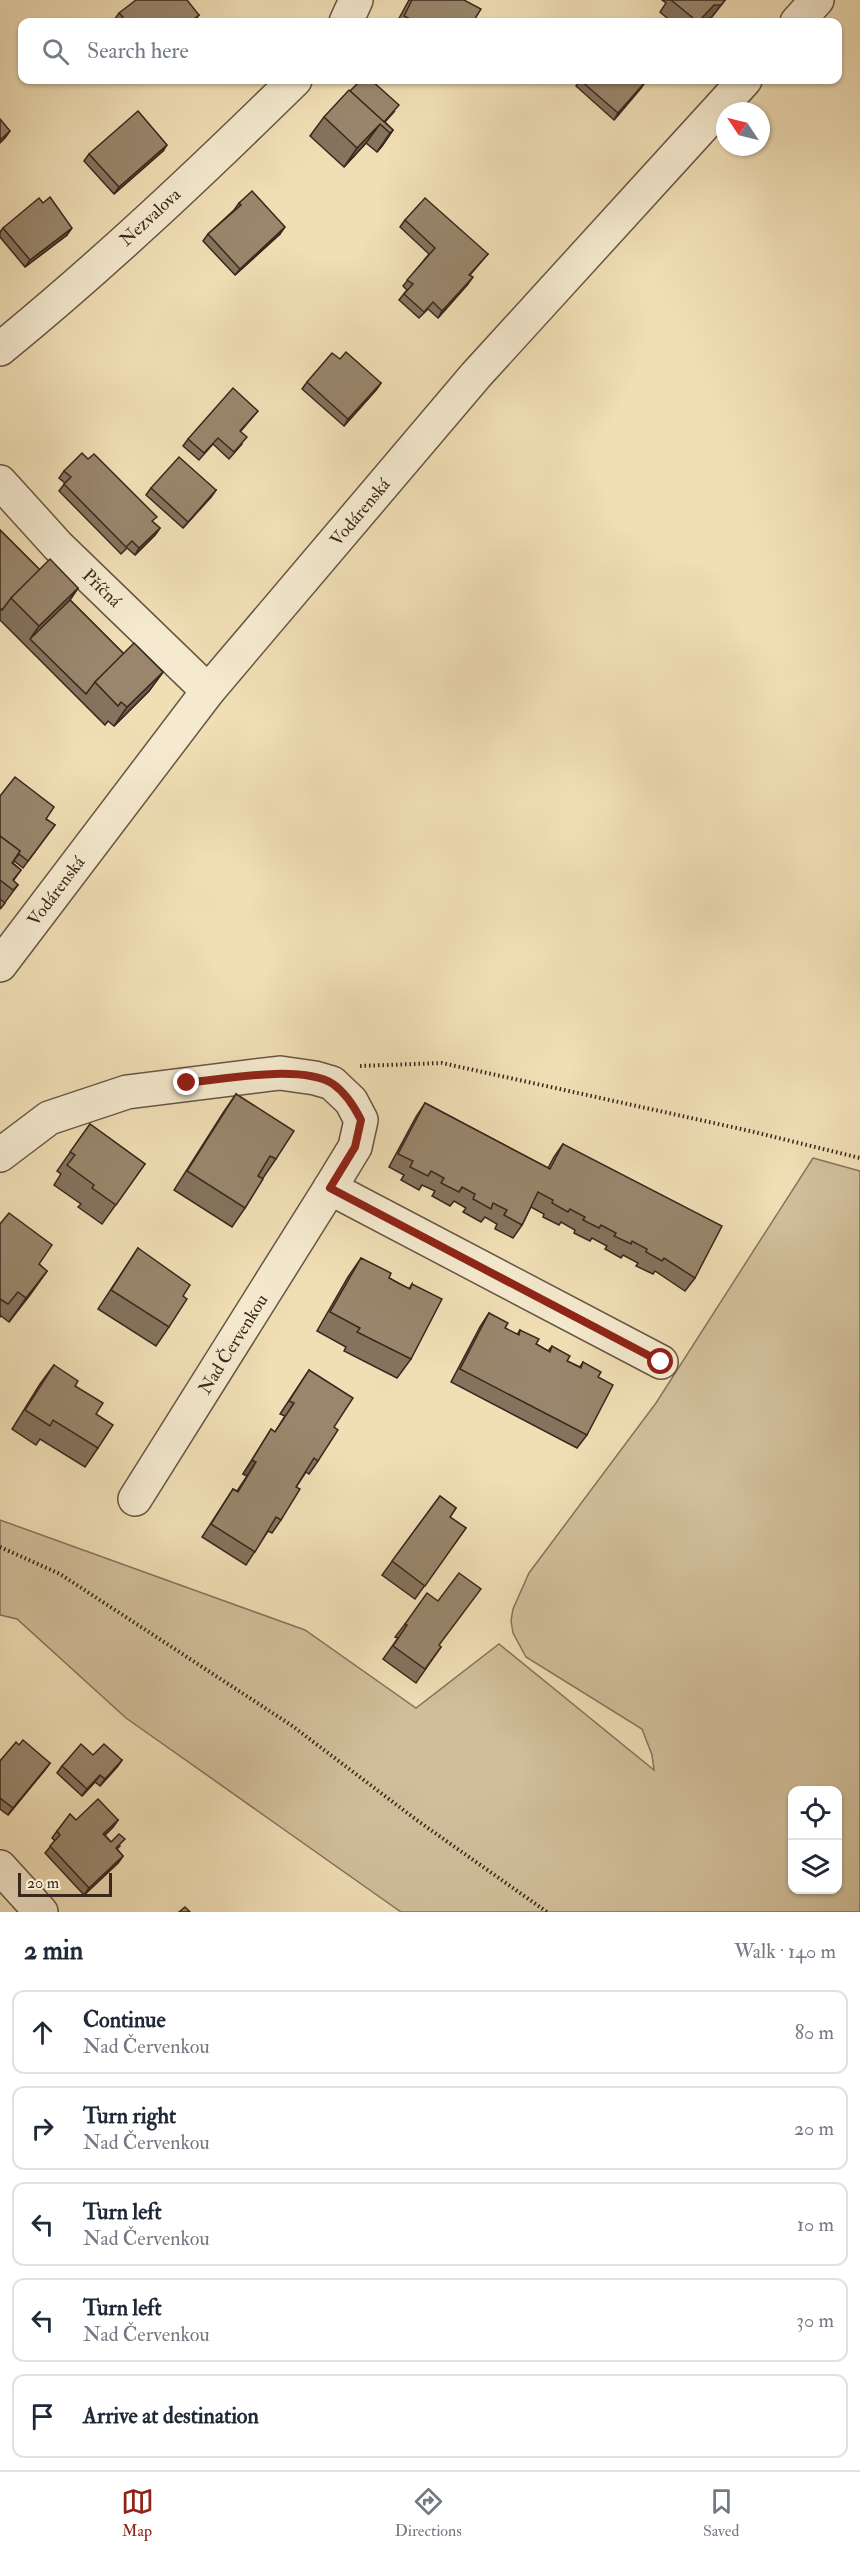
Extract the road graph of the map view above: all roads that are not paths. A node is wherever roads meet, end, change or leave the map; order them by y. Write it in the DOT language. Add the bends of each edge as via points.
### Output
graph roads {
  1 [pos="356,0"];
  2 [pos="817,0"];
  3 [pos="348,18"];
  4 [pos="801,18"];
  5 [pos="291,84"];
  6 [pos="741,84"];
  7 [pos="0,349"];
  8 [pos="0,482"];
  9 [pos="208,691"];
  10 [pos="0,965"];
  11 [pos="0,1155"];
  12 [pos="330,1188"];
  13 [pos="661,1362"];
  14 [pos="135,1499"];
  15 [pos="0,1867"];
  16 [pos="41,1912"];
  1 -- 3 [label="street"];
  2 -- 4 [label="street"];
  5 -- 7 [label="street, Nezvalova" via="61,300"];
  6 -- 9 [label="street, Vodárenská" via="476,375"];
  8 -- 9 [label="street, Příčná" via="58,546"];
  9 -- 10 [label="street, Vodárenská"];
  11 -- 12 [label="street, Nad Červenkou" via="49,1118 127,1092 280,1073 332,1083 351,1101 361,1120 355,1147"];
  12 -- 13 [label="street"];
  12 -- 14 [label="street, Nad Červenkou"];
  15 -- 16 [label="street"];
}
